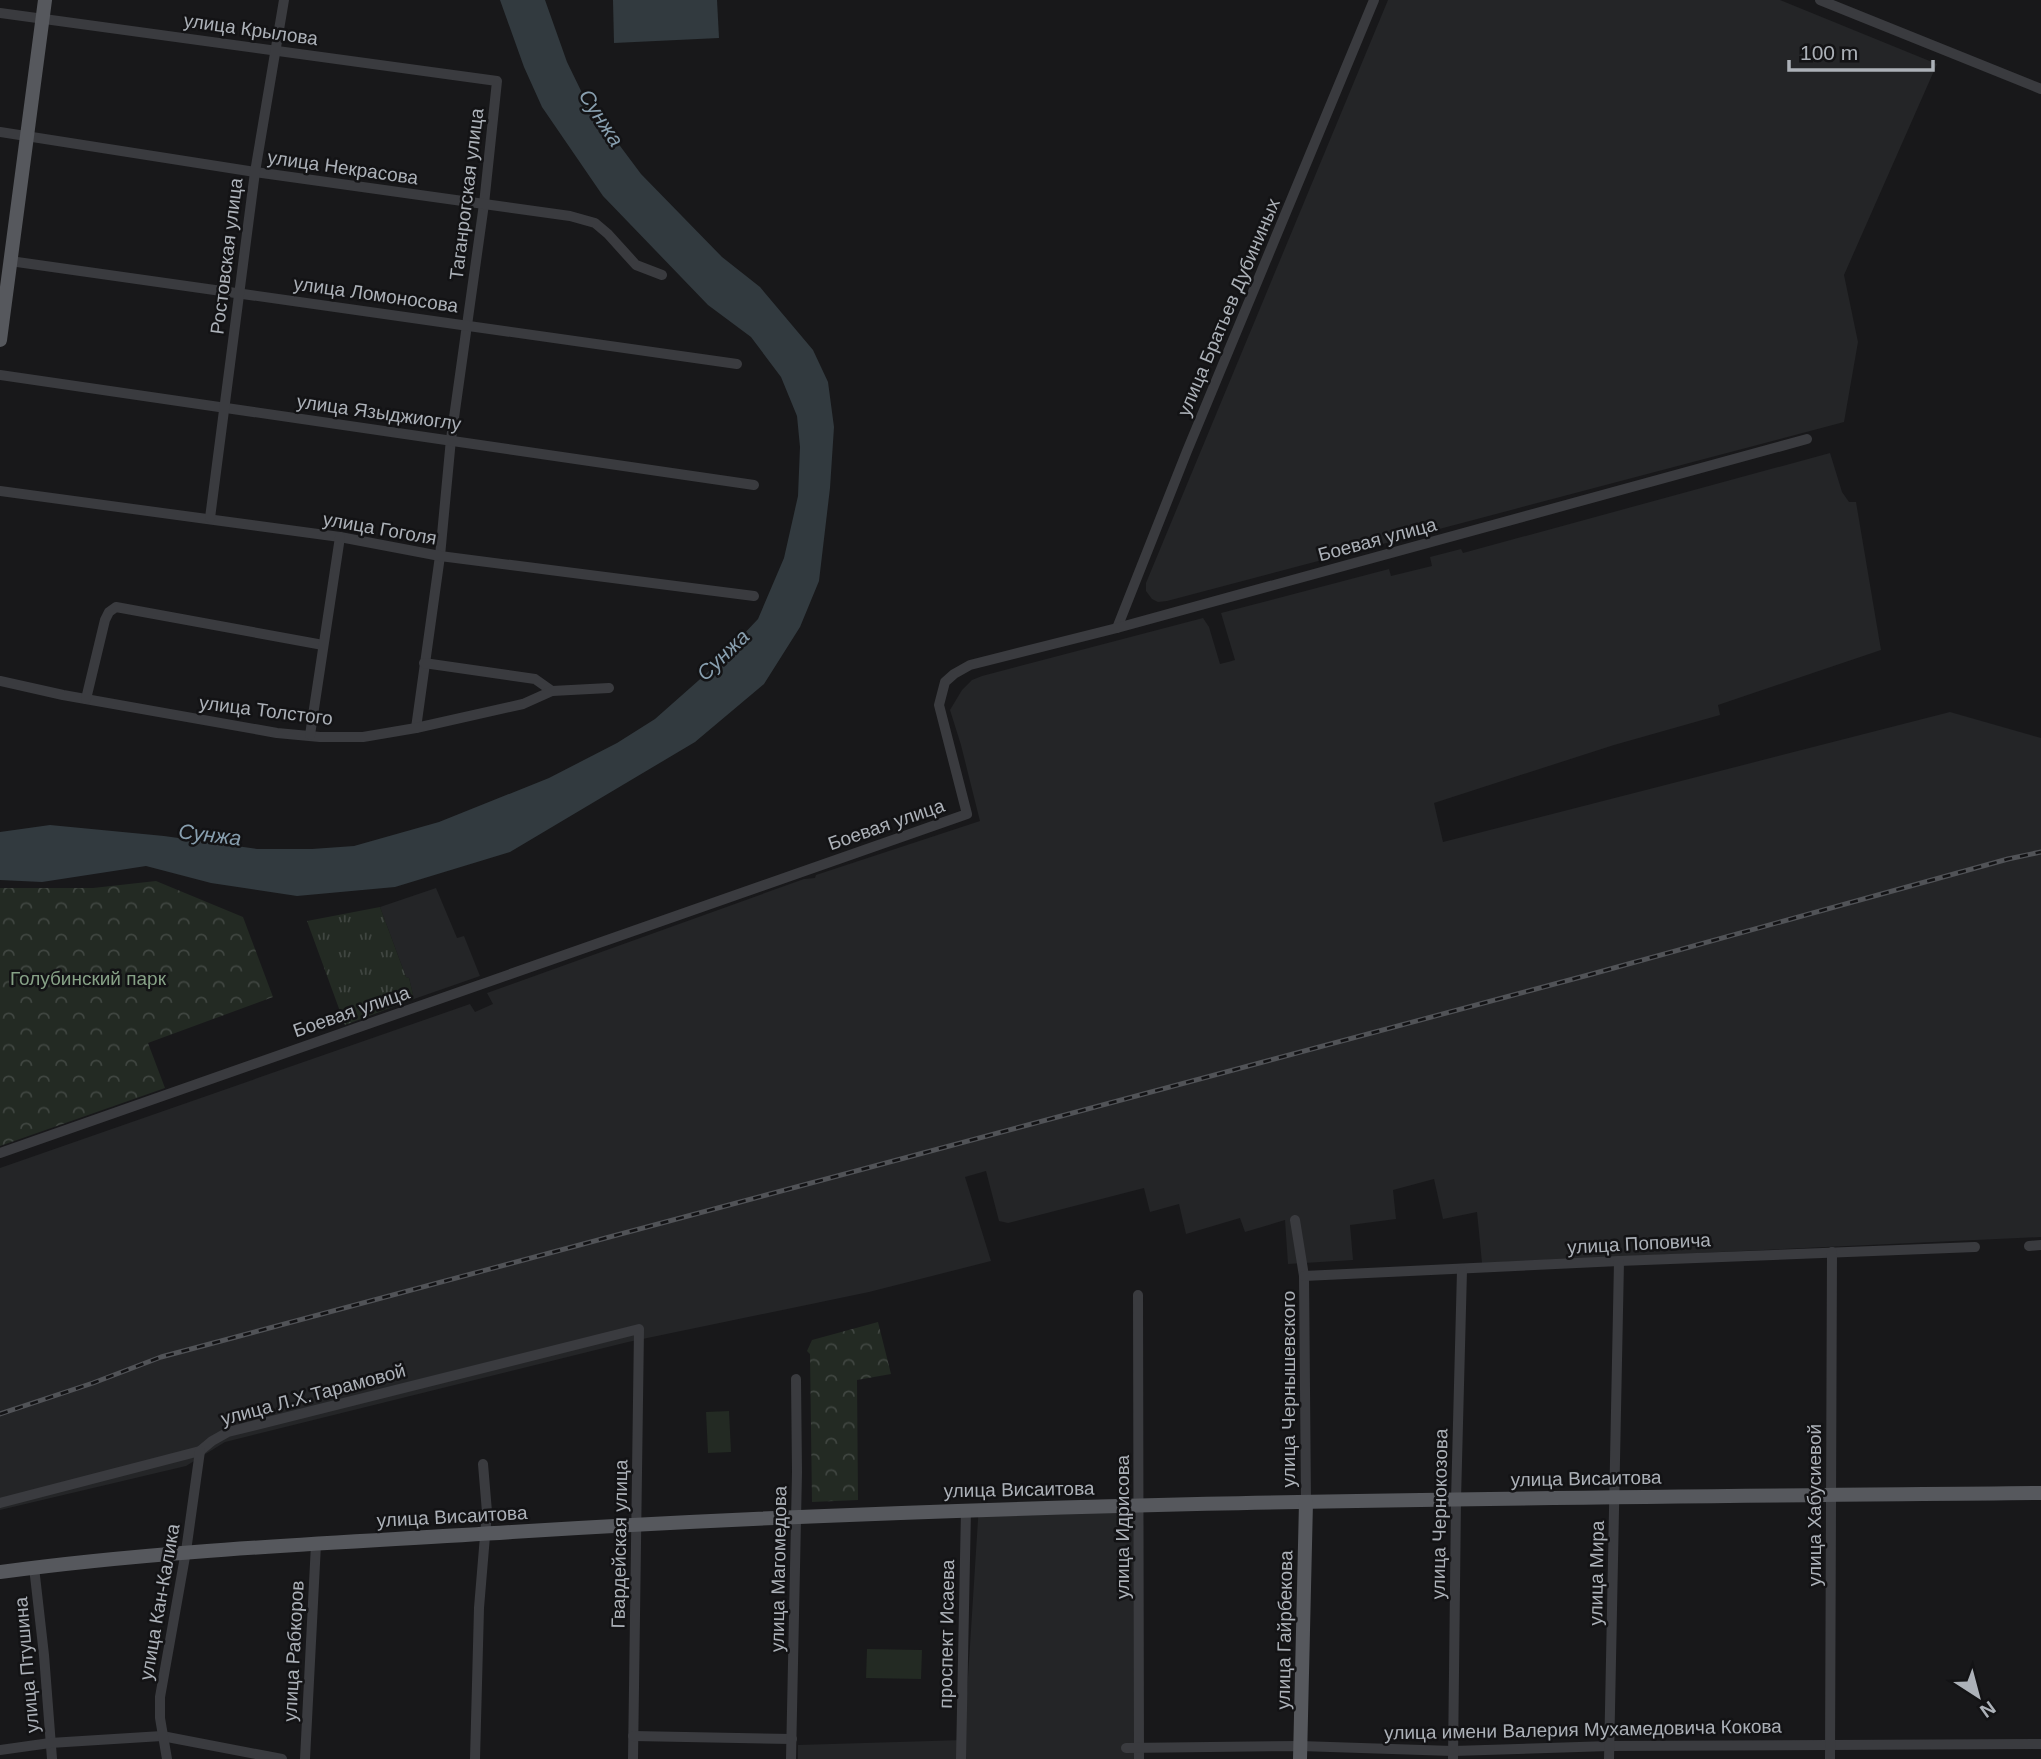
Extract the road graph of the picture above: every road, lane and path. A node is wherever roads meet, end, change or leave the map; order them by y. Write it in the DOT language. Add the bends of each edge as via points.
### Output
graph roads {
  1 [pos="45,0"];
  2 [pos="284,0"];
  3 [pos="1374,0"];
  4 [pos="1820,0"];
  5 [pos="0,13"];
  6 [pos="42,20"];
  7 [pos="276,50"];
  8 [pos="496,80"];
  9 [pos="2041,89"];
  10 [pos="0,132"];
  11 [pos="27,137"];
  12 [pos="255,172"];
  13 [pos="484,204"];
  14 [pos="10,261"];
  15 [pos="662,275"];
  16 [pos="239,293"];
  17 [pos="468,325"];
  18 [pos="0,340"];
  19 [pos="737,364"];
  20 [pos="0,375"];
  21 [pos="224,408"];
  22 [pos="451,439"];
  23 [pos="1807,439"];
  24 [pos="754,485"];
  25 [pos="0,491"];
  26 [pos="209,518"];
  27 [pos="340,537"];
  28 [pos="440,556"];
  29 [pos="754,596"];
  30 [pos="1117,628"];
  31 [pos="323,645"];
  32 [pos="425,663"];
  33 [pos="0,681"];
  34 [pos="609,688"];
  35 [pos="552,691"];
  36 [pos="86,699"];
  37 [pos="416,728"];
  38 [pos="310,735"];
  39 [pos="0,1153"];
  40 [pos="1295,1220"];
  41 [pos="2041,1245"];
  42 [pos="2029,1246"];
  43 [pos="1975,1247"];
  44 [pos="1832,1252"];
  45 [pos="1619,1261"];
  46 [pos="1462,1270"];
  47 [pos="1304,1276"];
  48 [pos="1138,1295"];
  49 [pos="639,1329"];
  50 [pos="796,1379"];
  51 [pos="200,1451"];
  52 [pos="483,1464"];
  53 [pos="2041,1493"];
  54 [pos="1832,1495"];
  55 [pos="1615,1497"];
  56 [pos="1456,1500"];
  57 [pos="1306,1502"];
  58 [pos="0,1503"];
  59 [pos="1138,1506"];
  60 [pos="966,1509"];
  61 [pos="795,1516"];
  62 [pos="637,1524"];
  63 [pos="485,1534"];
  64 [pos="316,1544"];
  65 [pos="186,1552"];
  66 [pos="34,1567"];
  67 [pos="0,1572"];
  68 [pos="162,1736"];
  69 [pos="633,1736"];
  70 [pos="792,1738"];
  71 [pos="50,1743"];
  72 [pos="2041,1744"];
  73 [pos="1830,1745"];
  74 [pos="1610,1746"];
  75 [pos="1126,1748"];
  76 [pos="0,1750"];
  77 [pos="1300,1753"];
  78 [pos="1139,1754"];
  79 [pos="1453,1755"];
  80 [pos="52,1759"];
  81 [pos="167,1759"];
  82 [pos="282,1759"];
  83 [pos="305,1759"];
  84 [pos="475,1759"];
  85 [pos="633,1759"];
  86 [pos="791,1759"];
  87 [pos="961,1759"];
  88 [pos="1609,1759"];
  89 [pos="1830,1759"];
  1 -- 6 [label="main road"];
  2 -- 7 [label="street, Ростовская улица"];
  3 -- 30 [label="street, улица Братьев Дубининых"];
  4 -- 9 [label="street"];
  5 -- 6 [label="street, улица Крылова"];
  6 -- 7 [label="street, улица Крылова"];
  6 -- 11 [label="main road"];
  7 -- 8 [label="street, улица Крылова"];
  7 -- 12 [label="street, Ростовская улица"];
  8 -- 13 [label="street, Таганрогская улица"];
  10 -- 11 [label="street, улица Некрасова"];
  11 -- 12 [label="street, улица Некрасова"];
  11 -- 14 [label="main road"];
  12 -- 13 [label="street, улица Некрасова"];
  12 -- 16 [label="street, Ростовская улица"];
  13 -- 15 [label="street, улица Некрасова" via="594,223 636,265"];
  13 -- 17 [label="street, Таганрогская улица"];
  14 -- 16 [label="street, улица Ломоносова"];
  14 -- 18 [label="main road"];
  16 -- 17 [label="street, улица Ломоносова"];
  16 -- 21 [label="street, Ростовская улица"];
  17 -- 19 [label="street, улица Ломоносова"];
  17 -- 22 [label="street, Таганрогская улица"];
  20 -- 21 [label="street, улица Языджиоглу"];
  21 -- 22 [label="street, улица Языджиоглу"];
  21 -- 26 [label="street, Ростовская улица"];
  22 -- 24 [label="street, улица Языджиоглу"];
  22 -- 28 [label="street, Таганрогская улица"];
  23 -- 30 [label="street, Боевая улица"];
  25 -- 26 [label="street, улица Гоголя"];
  26 -- 27 [label="street, улица Гоголя"];
  27 -- 28 [label="street, улица Гоголя"];
  27 -- 31 [label="street"];
  28 -- 29 [label="street, улица Гоголя"];
  28 -- 32 [label="street, Таганрогская улица"];
  30 -- 39 [label="street, Боевая улица" via="970,665 945,682 939,705 967,814"];
  31 -- 36 [label="street" via="116,607 105,620"];
  31 -- 38 [label="street"];
  32 -- 35 [label="street" via="535,679"];
  32 -- 37 [label="street, Таганрогская улица"];
  33 -- 36 [label="street, улица Толстого"];
  34 -- 35 [label="street, улица Толстого"];
  35 -- 37 [label="street, улица Толстого" via="523,704"];
  36 -- 38 [label="street, улица Толстого"];
  37 -- 38 [label="street, улица Толстого" via="363,737"];
  40 -- 47 [label="street, улица Чернышевского"];
  41 -- 42 [label="street"];
  43 -- 44 [label="street, улица Поповича"];
  44 -- 45 [label="street, улица Поповича"];
  44 -- 54 [label="street, улица Хабусиевой"];
  45 -- 46 [label="street, улица Поповича"];
  45 -- 55 [label="street, улица Мира"];
  46 -- 47 [label="street, улица Поповича"];
  46 -- 56 [label="street, улица Чернокозова"];
  47 -- 57 [label="street, улица Чернышевского"];
  48 -- 59 [label="street, улица Идрисова"];
  49 -- 51 [label="street, улица Л.Х.Тарамовой" via="229,1432"];
  49 -- 62 [label="street, Гвардейская улица"];
  50 -- 61 [label="street, улица Магомедова"];
  51 -- 58 [label="street, улица Л.Х.Тарамовой"];
  51 -- 65 [label="street, улица Кан-Калика"];
  52 -- 63 [label="street"];
  53 -- 54 [label="main road, улица Висаитова"];
  54 -- 55 [label="main road, улица Висаитова"];
  54 -- 73 [label="street, улица Хабусиевой"];
  55 -- 56 [label="main road, улица Висаитова"];
  55 -- 74 [label="street, улица Мира"];
  56 -- 57 [label="main road, улица Висаитова"];
  56 -- 79 [label="street, улица Чернокозова"];
  57 -- 59 [label="main road, улица Висаитова"];
  57 -- 77 [label="main road, улица Гайрбекова"];
  59 -- 60 [label="main road, улица Висаитова"];
  59 -- 78 [label="street, улица Идрисова"];
  60 -- 61 [label="main road, улица Висаитова"];
  60 -- 87 [label="street, проспект Исаева"];
  61 -- 62 [label="main road, улица Висаитова"];
  61 -- 70 [label="street, улица Магомедова"];
  62 -- 63 [label="main road, улица Висаитова"];
  62 -- 69 [label="street, Гвардейская улица"];
  63 -- 64 [label="main road, улица Висаитова"];
  63 -- 84 [label="street"];
  64 -- 65 [label="main road, улица Висаитова"];
  64 -- 83 [label="street, улица Рабкоров"];
  65 -- 66 [label="main road, улица Висаитова"];
  65 -- 68 [label="street, улица Кан-Калика" via="160,1697"];
  66 -- 67 [label="main road, улица Висаитова"];
  66 -- 71 [label="street, улица Птушина"];
  68 -- 71 [label="street"];
  68 -- 81 [label="street, улица Кан-Калика"];
  68 -- 82 [label="street"];
  69 -- 70 [label="street"];
  69 -- 85 [label="street, Гвардейская улица"];
  70 -- 86 [label="street, улица Магомедова"];
  71 -- 76 [label="street"];
  71 -- 80 [label="street, улица Птушина"];
  72 -- 73 [label="street, улица имени Валерия Мухамедовича Кокова"];
  73 -- 74 [label="street, улица имени Валерия Мухамедовича Кокова"];
  73 -- 89 [label="street, улица Хабусиевой"];
  74 -- 79 [label="street, улица имени Валерия Мухамедовича Кокова"];
  74 -- 88 [label="street, улица Мира"];
  75 -- 78 [label="street, улица имени Валерия Мухамедовича Кокова"];
  77 -- 78 [label="street, улица имени Валерия Мухамедовича Кокова"];
  77 -- 79 [label="street, улица имени Валерия Мухамедовича Кокова"];
}
